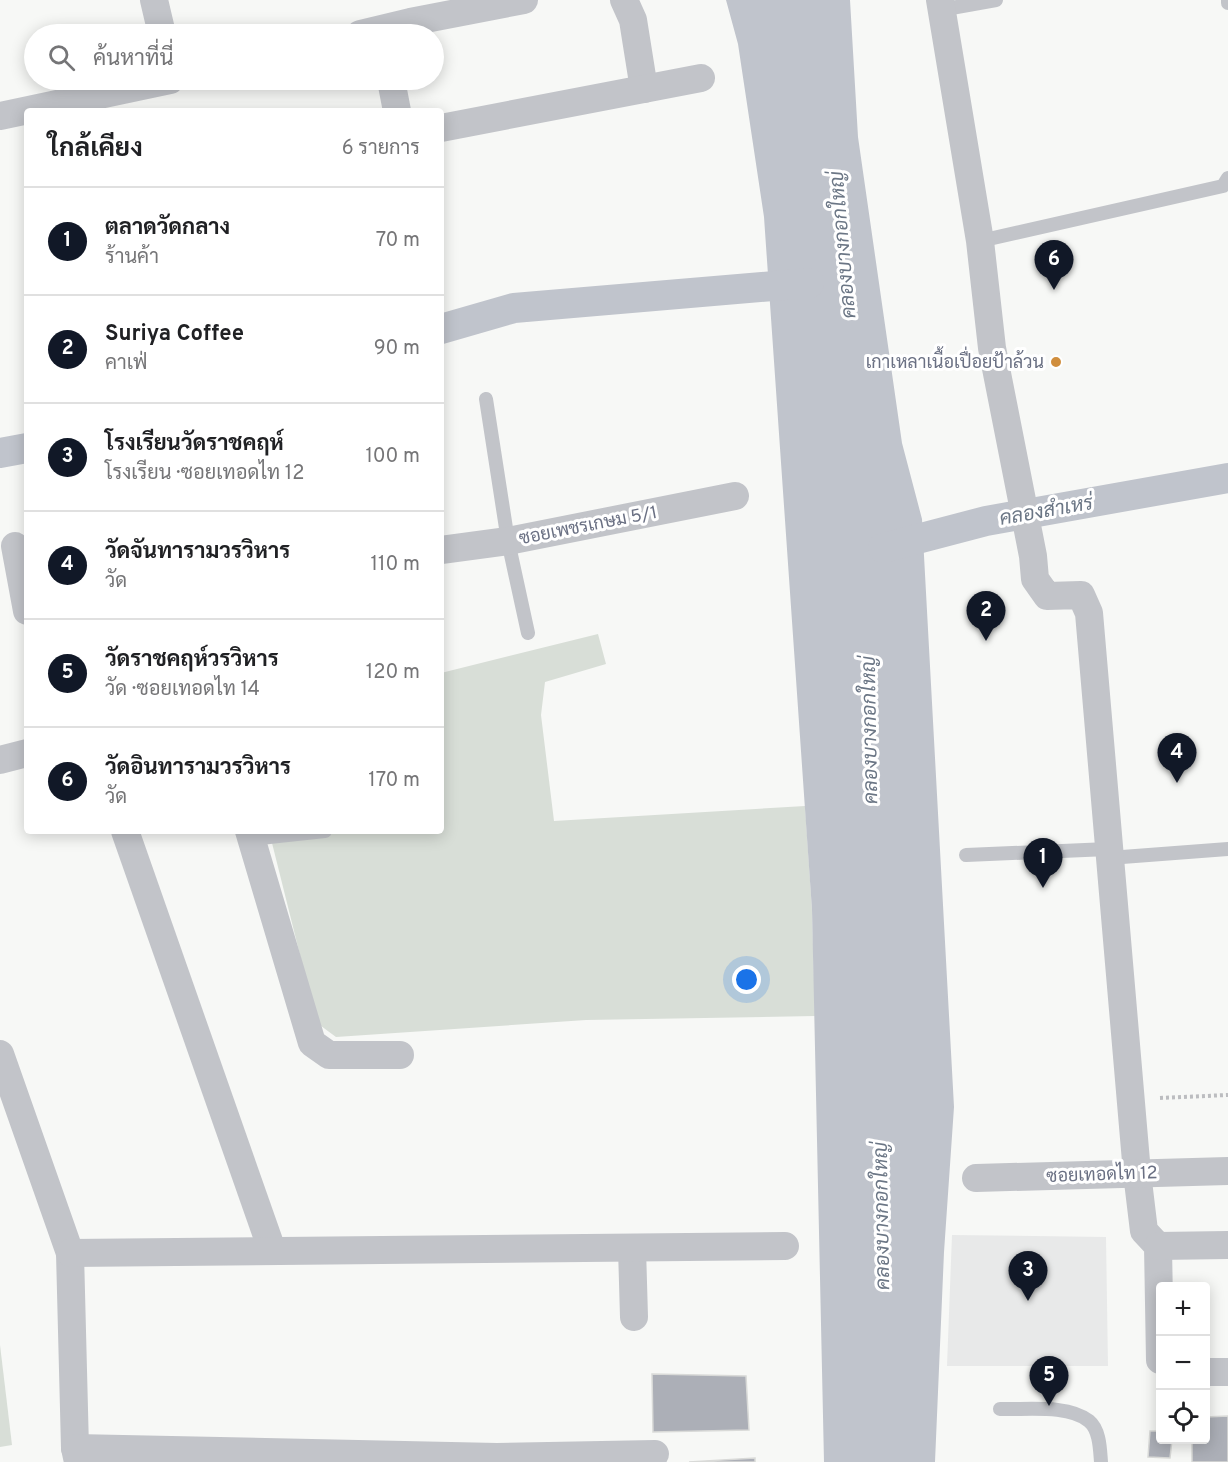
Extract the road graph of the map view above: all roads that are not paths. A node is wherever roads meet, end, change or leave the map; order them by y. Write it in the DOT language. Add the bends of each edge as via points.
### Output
graph roads {
  1 [pos="154,0"];
  2 [pos="524,0"];
  3 [pos="624,0"];
  4 [pos="996,0"];
  5 [pos="940,5"];
  6 [pos="431,8"];
  7 [pos="160,24"];
  8 [pos="394,24"];
  9 [pos="701,78"];
  10 [pos="644,89"];
  11 [pos="155,90"];
  12 [pos="393,90"];
  13 [pos="141,99"];
  14 [pos="66,108"];
  15 [pos="396,108"];
  16 [pos="24,113"];
  17 [pos="0,116"];
  18 [pos="444,127"];
  19 [pos="1228,178"];
  20 [pos="980,241"];
  21 [pos="486,399"];
  22 [pos="735,496"];
  23 [pos="508,541"];
  24 [pos="15,546"];
  25 [pos="444,550"];
  26 [pos="24,595"];
  27 [pos="528,633"];
  28 [pos="24,754"];
  29 [pos="0,760"];
  30 [pos="126,834"];
  31 [pos="269,834"];
  32 [pos="250,835"];
  33 [pos="1228,849"];
  34 [pos="1108,853"];
  35 [pos="966,855"];
  36 [pos="0,1054"];
  37 [pos="400,1055"];
  38 [pos="1228,1172"];
  39 [pos="1137,1173"];
  40 [pos="976,1178"];
  41 [pos="1151,1238"];
  42 [pos="1228,1245"];
  43 [pos="785,1246"];
  44 [pos="632,1248"];
  45 [pos="272,1250"];
  46 [pos="70,1253"];
  47 [pos="634,1317"];
  48 [pos="1159,1336"];
  49 [pos="1210,1372"];
  50 [pos="1228,1372"];
  51 [pos="1000,1409"];
  52 [pos="655,1454"];
  53 [pos="76,1455"];
  54 [pos="1101,1462"];
  1 -- 7 [label="street"];
  2 -- 6 [label="street"];
  3 -- 10 [label="street" via="633,20"];
  4 -- 5 [label="lane"];
  5 -- 20 [label="street"];
  6 -- 8 [label="street"];
  9 -- 10 [label="street"];
  10 -- 18 [label="street"];
  11 -- 13 [label="street"];
  12 -- 15 [label="street"];
  13 -- 14 [label="street"];
  16 -- 17 [label="street"];
  19 -- 20 [label="lane" via="1223,186"];
  20 -- 34 [label="street" via="992,348 1035,579 1047,596 1081,594 1089,613"];
  21 -- 23 [label="lane"];
  22 -- 23 [label="street, ซอยเพชรเกษม 5/1"];
  23 -- 25 [label="street, ซอยเพชรเกษม 5/1"];
  23 -- 27 [label="lane"];
  24 -- 26 [label="street"];
  28 -- 29 [label="street"];
  30 -- 45 [label="street"];
  31 -- 32 [label="lane"];
  32 -- 37 [label="street" via="312,1043 329,1054"];
  33 -- 34 [label="lane"];
  34 -- 35 [label="lane"];
  34 -- 39 [label="street"];
  36 -- 46 [label="street"];
  38 -- 39 [label="street, ซอยเทอดไท 12"];
  39 -- 40 [label="street, ซอยเทอดไท 12"];
  39 -- 41 [label="street"];
  41 -- 42 [label="street"];
  41 -- 48 [label="street"];
  43 -- 44 [label="street"];
  44 -- 45 [label="street"];
  44 -- 47 [label="street"];
  45 -- 46 [label="street"];
  46 -- 53 [label="street"];
  49 -- 50 [label="street"];
  51 -- 54 [label="lane" via="1070,1412 1091,1422"];
  52 -- 53 [label="street" via="497,1458"];
}
